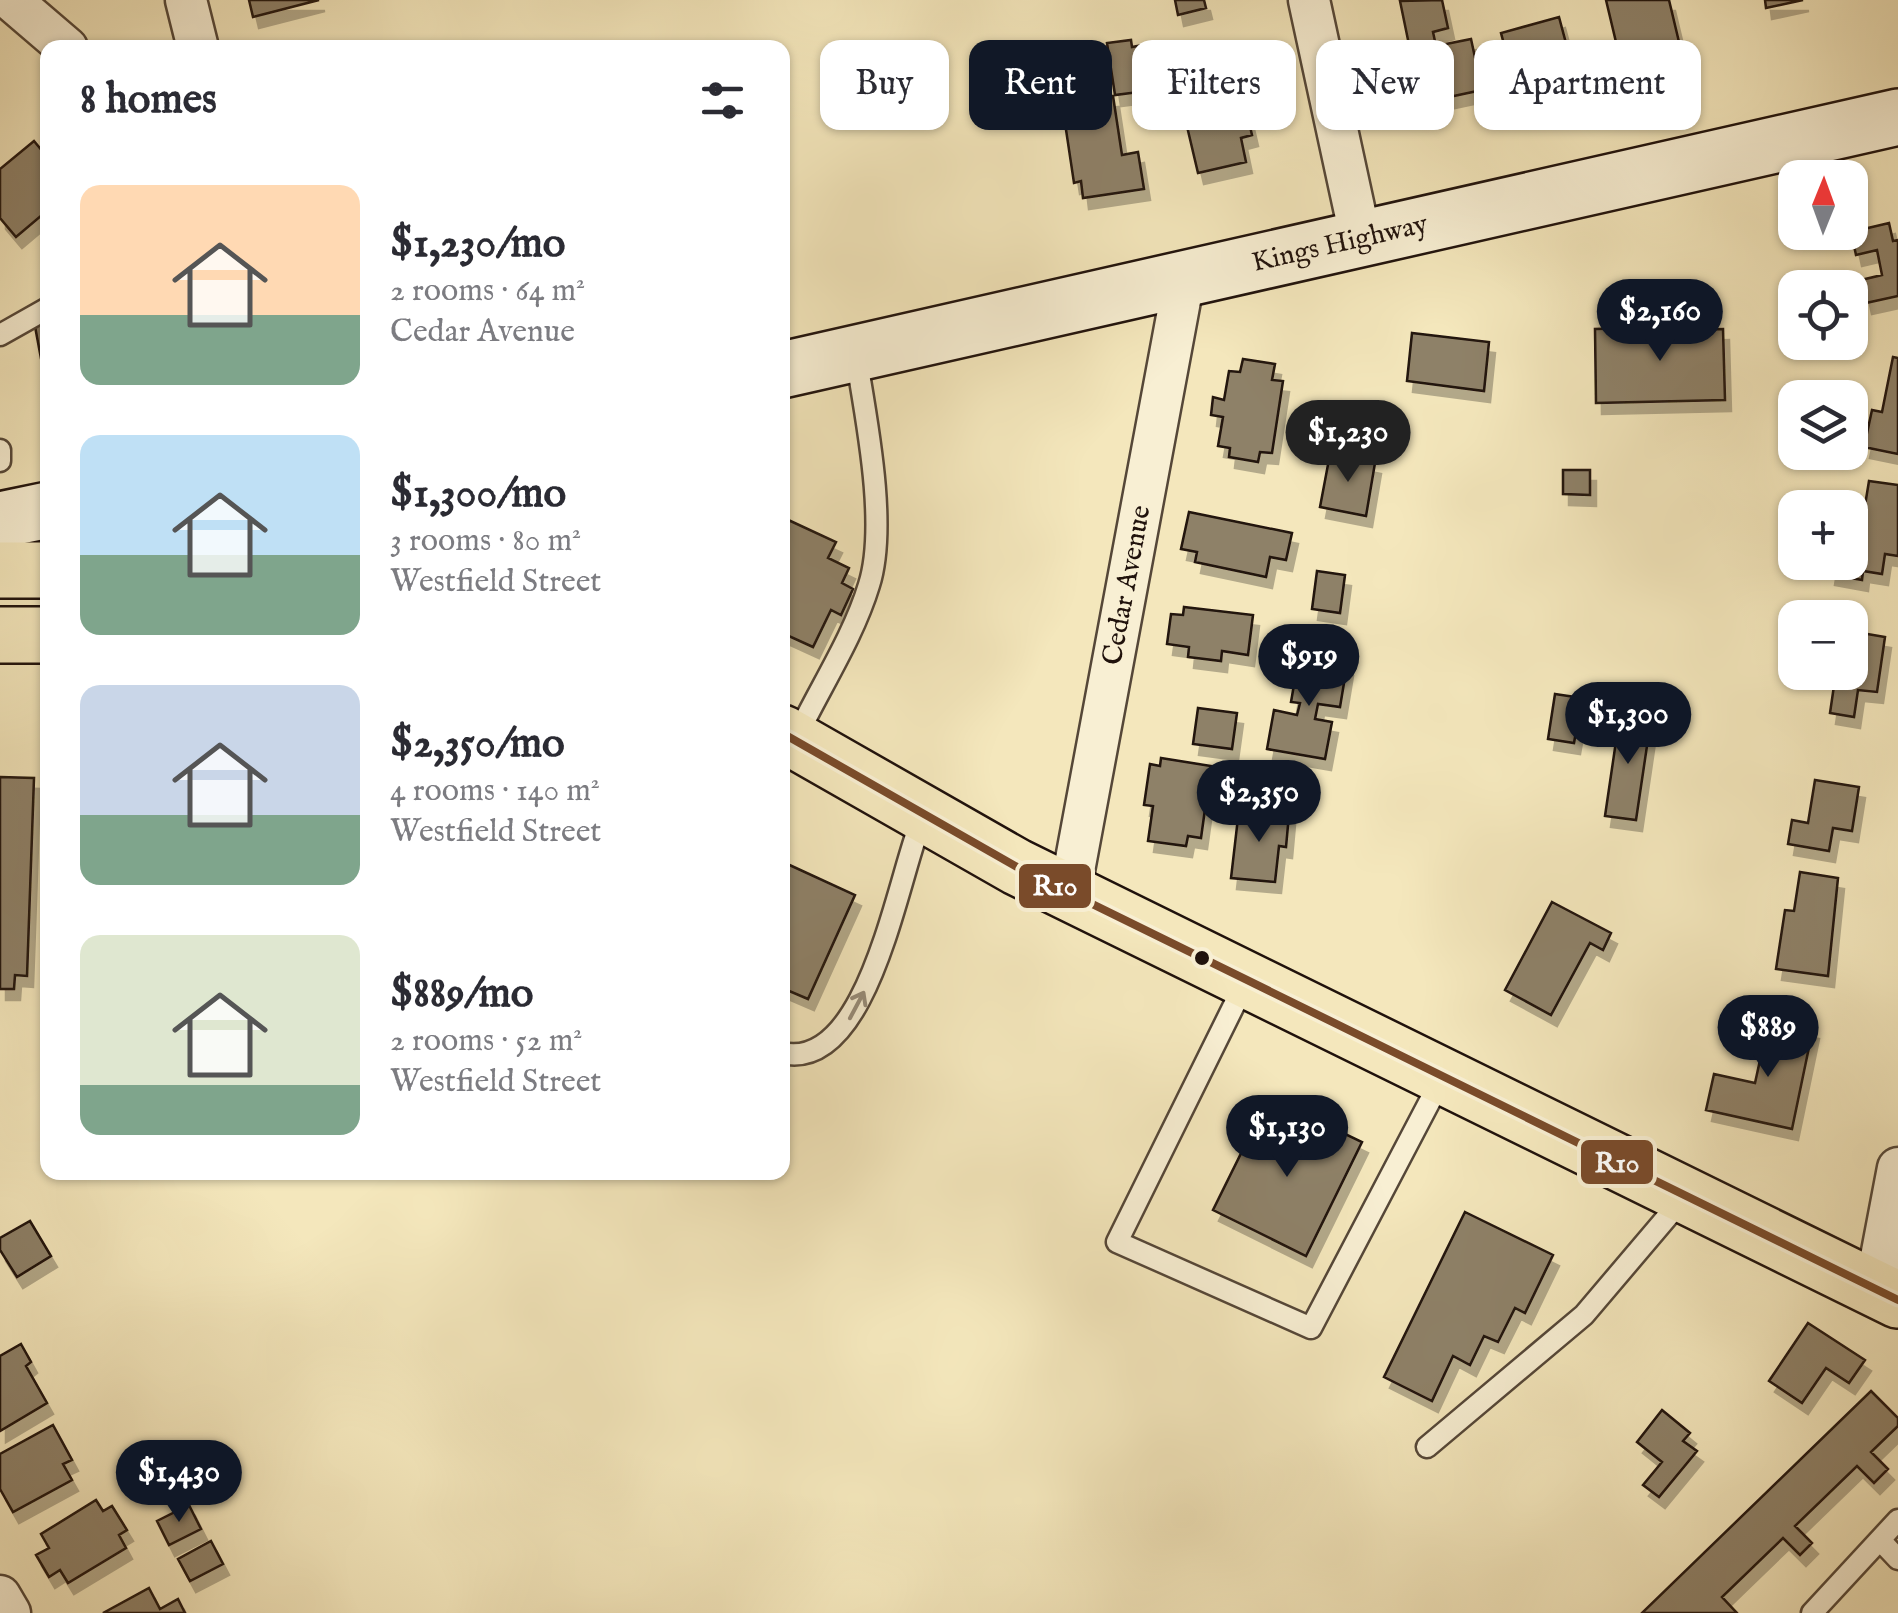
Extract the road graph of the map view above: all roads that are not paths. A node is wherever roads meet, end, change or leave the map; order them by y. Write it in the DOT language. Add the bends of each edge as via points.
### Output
graph roads {
  1 [pos="11,0"];
  2 [pos="186,0"];
  3 [pos="1309,0"];
  4 [pos="58,40"];
  5 [pos="196,40"];
  6 [pos="1898,116"];
  7 [pos="1362,240"];
  8 [pos="1184,279"];
  9 [pos="40,313"];
  10 [pos="0,336"];
  11 [pos="856,354"];
  12 [pos="790,368"];
  13 [pos="0,450"];
  14 [pos="0,461"];
  15 [pos="40,512"];
  16 [pos="0,520"];
  17 [pos="0,562"];
  18 [pos="0,570"];
  19 [pos="40,570"];
  20 [pos="0,634"];
  21 [pos="40,635"];
  22 [pos="790,744"];
  23 [pos="790,751"];
  24 [pos="936,823"];
  25 [pos="1070,892"];
  26 [pos="1246,979"];
  27 [pos="790,1055"];
  28 [pos="1444,1075"];
  29 [pos="1898,1168"];
  30 [pos="1686,1195"];
  31 [pos="1886,1295"];
  32 [pos="1427,1448"];
  33 [pos="1898,1520"];
  34 [pos="1880,1540"];
  35 [pos="1898,1558"];
  36 [pos="0,1596"];
  37 [pos="10,1613"];
  38 [pos="1812,1613"];
  1 -- 4 [label="street"];
  2 -- 5 [label="street"];
  3 -- 7 [label="street"];
  6 -- 7 [label="main road, Kings Highway"];
  7 -- 8 [label="main road, Kings Highway"];
  8 -- 11 [label="main road, Kings Highway"];
  8 -- 25 [label="street, Cedar Avenue"];
  9 -- 10 [label="lane"];
  11 -- 12 [label="main road, Kings Highway"];
  11 -- 22 [label="lane" via="870,448 870,585"];
  13 -- 14 [label="lane"];
  15 -- 16 [label="main road"];
  17 -- 18 [label="lane"];
  18 -- 19 [label="main road"];
  20 -- 21 [label="main road"];
  23 -- 24 [label="main road"];
  24 -- 25 [label="main road"];
  27 -- 24 [label="lane, one-way" via="822,1049 842,1032"];
  25 -- 26 [label="main road"];
  26 -- 28 [label="main road"];
  26 -- 28 [label="lane" via="1117,1242 1311,1328"];
  28 -- 30 [label="main road"];
  29 -- 31 [label="street"];
  30 -- 31 [label="main road"];
  30 -- 32 [label="lane" via="1584,1315"];
  33 -- 34 [label="lane"];
  34 -- 35 [label="lane"];
  34 -- 38 [label="lane"];
  36 -- 37 [label="street"];
}
